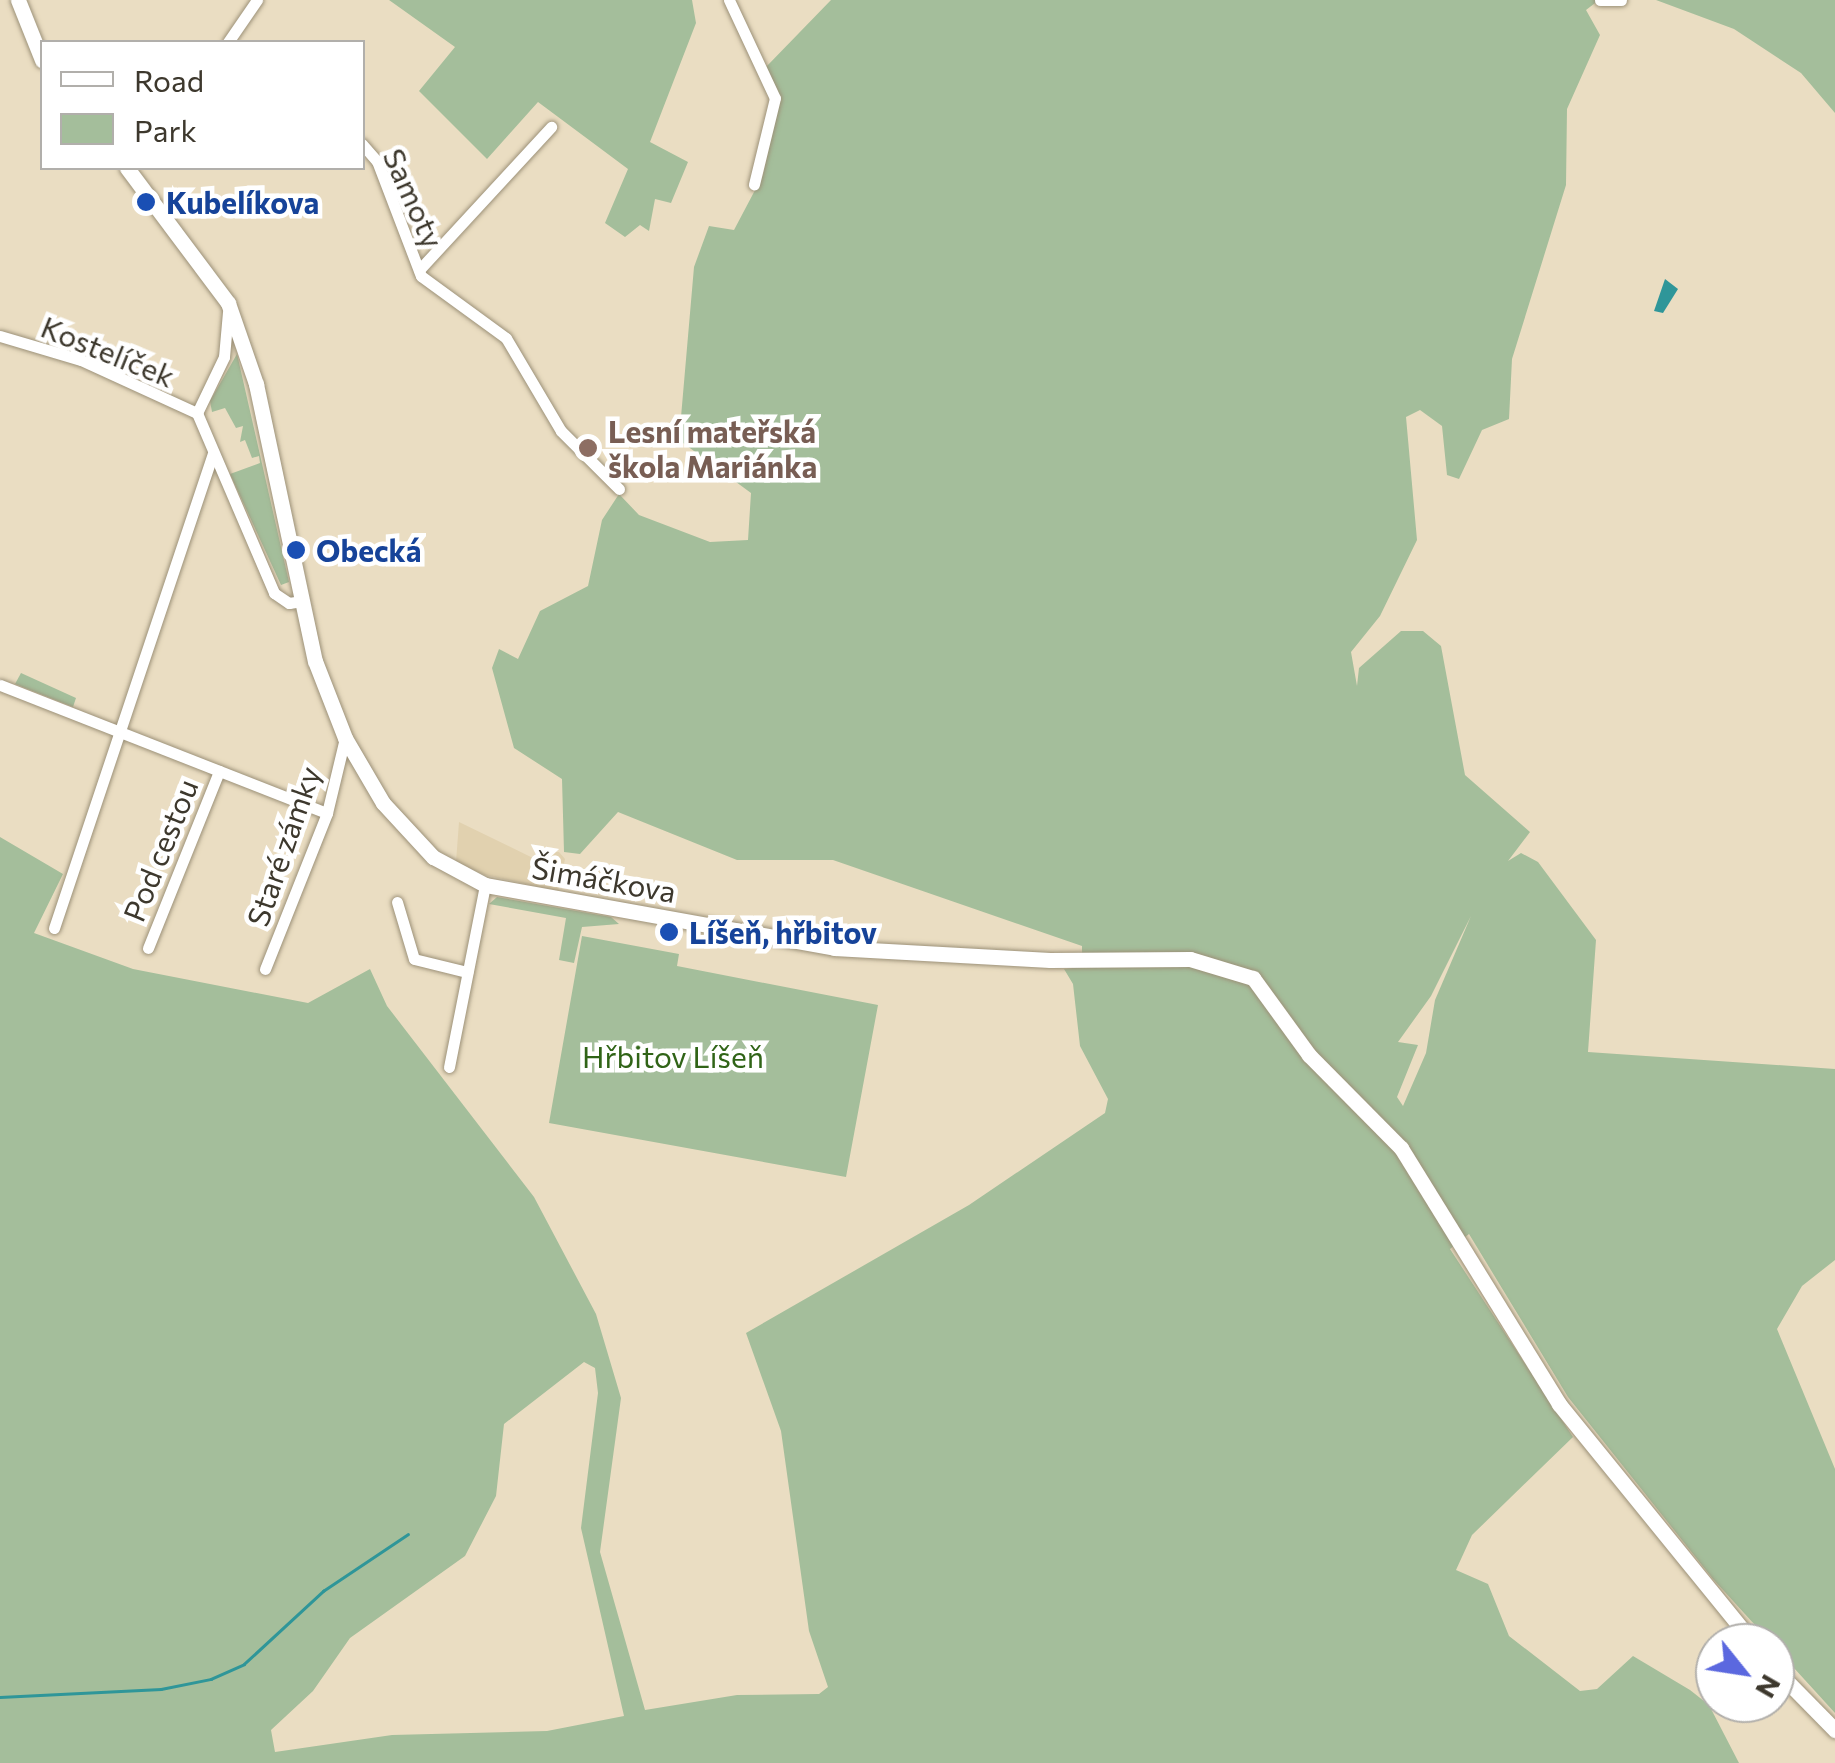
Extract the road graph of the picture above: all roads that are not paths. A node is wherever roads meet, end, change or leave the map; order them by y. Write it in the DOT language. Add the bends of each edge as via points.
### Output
graph roads {
  1 [pos="18,0"];
  2 [pos="256,0"];
  3 [pos="729,0"];
  4 [pos="1600,0"];
  5 [pos="1621,0"];
  6 [pos="229,40"];
  7 [pos="40,55"];
  8 [pos="551,127"];
  9 [pos="365,147"];
  10 [pos="128,170"];
  11 [pos="754,184"];
  12 [pos="419,270"];
  13 [pos="228,303"];
  14 [pos="0,336"];
  15 [pos="197,413"];
  16 [pos="214,453"];
  17 [pos="619,490"];
  18 [pos="302,601"];
  19 [pos="0,685"];
  20 [pos="117,732"];
  21 [pos="345,738"];
  22 [pos="219,772"];
  23 [pos="327,813"];
  24 [pos="485,885"];
  25 [pos="397,902"];
  26 [pos="54,928"];
  27 [pos="148,948"];
  28 [pos="265,969"];
  29 [pos="467,972"];
  30 [pos="449,1067"];
  31 [pos="1737,1623"];
  32 [pos="1795,1690"];
  33 [pos="1835,1730"];
  1 -- 7 [label="street"];
  2 -- 6 [label="street"];
  3 -- 11 [label="street" via="775,98"];
  4 -- 5 [label="street"];
  8 -- 12 [label="street"];
  9 -- 12 [label="street, Samoty" via="377,161"];
  10 -- 13 [label="street, Šimáčkova"];
  12 -- 17 [label="street, Samoty" via="506,338 561,430"];
  13 -- 15 [label="street" via="224,357"];
  13 -- 18 [label="street, Šimáčkova" via="256,384"];
  14 -- 15 [label="street, Kostelíček" via="81,360"];
  15 -- 16 [label="street"];
  16 -- 18 [label="street" via="274,592 290,603"];
  16 -- 20 [label="street"];
  18 -- 21 [label="street, Šimáčkova" via="315,661"];
  19 -- 20 [label="street"];
  20 -- 22 [label="street"];
  20 -- 26 [label="street"];
  21 -- 23 [label="street, Staré zámky"];
  21 -- 24 [label="street, Šimáčkova" via="406,832 433,858"];
  22 -- 23 [label="street"];
  22 -- 27 [label="street, Pod cestou"];
  23 -- 28 [label="street, Staré zámky"];
  24 -- 29 [label="street"];
  24 -- 31 [label="street, Šimáčkova" via="834,948 1190,959 1230,968 1269,992 1309,1055 1401,1148 1559,1404"];
  25 -- 29 [label="street" via="414,959"];
  29 -- 30 [label="street"];
  32 -- 33 [label="street"];
}
